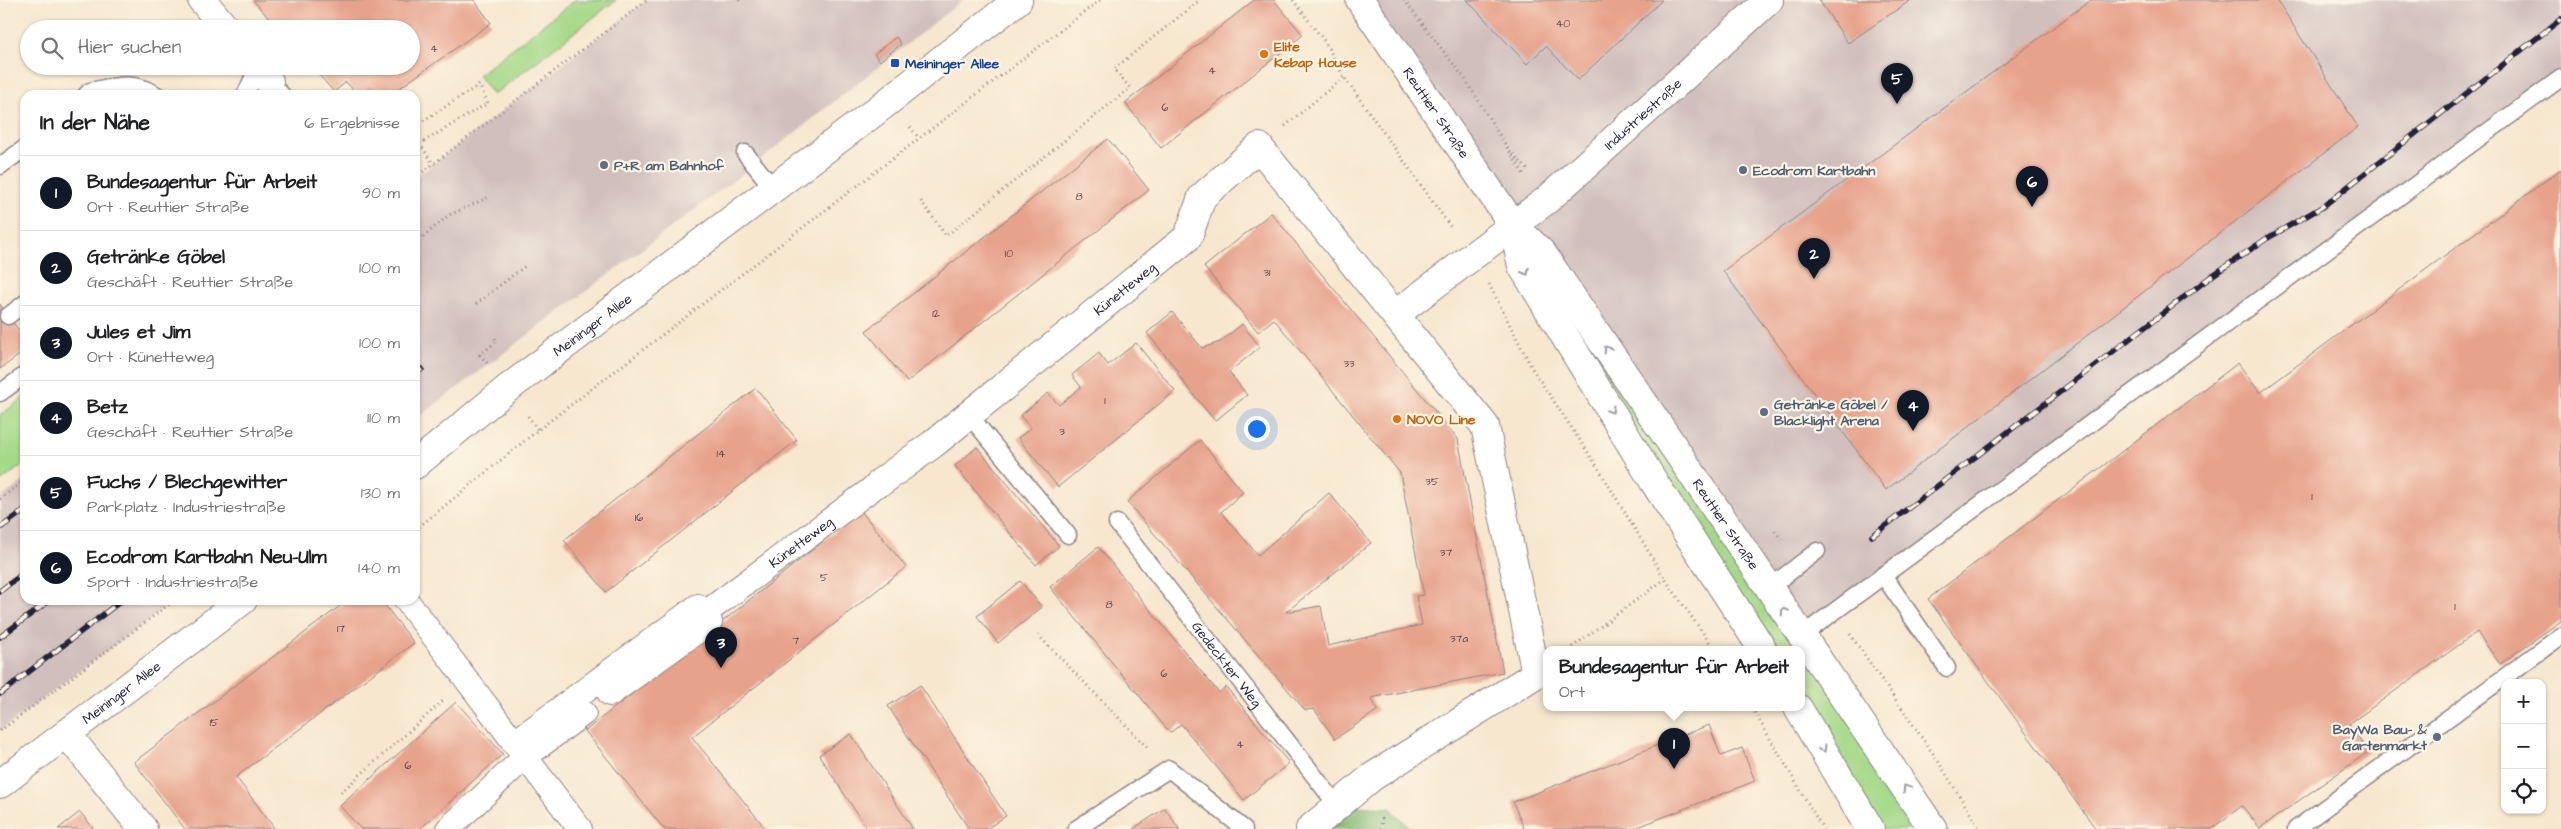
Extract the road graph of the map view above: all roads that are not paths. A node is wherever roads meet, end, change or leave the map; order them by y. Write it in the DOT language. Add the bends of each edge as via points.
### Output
graph roads {
  1 [pos="202,0"];
  2 [pos="1018,0"];
  3 [pos="1360,0"];
  4 [pos="1769,0"];
  5 [pos="219,20"];
  6 [pos="2561,78"];
  7 [pos="265,81"];
  8 [pos="95,90"];
  9 [pos="150,90"];
  10 [pos="248,90"];
  11 [pos="20,152"];
  12 [pos="745,153"];
  13 [pos="0,166"];
  14 [pos="773,188"];
  15 [pos="1513,225"];
  16 [pos="20,307"];
  17 [pos="1396,314"];
  18 [pos="8,316"];
  19 [pos="20,378"];
  20 [pos="0,393"];
  21 [pos="969,415"];
  22 [pos="420,461"];
  23 [pos="881,482"];
  24 [pos="1117,523"];
  25 [pos="1068,534"];
  26 [pos="1817,551"];
  27 [pos="1883,575"];
  28 [pos="1768,588"];
  29 [pos="236,605"];
  30 [pos="409,605"];
  31 [pos="704,614"];
  32 [pos="1801,636"];
  33 [pos="2561,636"];
  34 [pos="1760,646"];
  35 [pos="1947,668"];
  36 [pos="610,694"];
  37 [pos="1800,711"];
  38 [pos="584,713"];
  39 [pos="67,734"];
  40 [pos="520,750"];
  41 [pos="0,784"];
  42 [pos="1337,805"];
  43 [pos="143,829"];
  44 [pos="448,829"];
  45 [pos="580,829"];
  46 [pos="1076,829"];
  47 [pos="1244,829"];
  48 [pos="1310,829"];
  49 [pos="1870,829"];
  50 [pos="1933,829"];
  51 [pos="2296,829"];
  1 -- 5 [label="street"];
  2 -- 14 [label="street, Meininger Allee"];
  3 -- 15 [label="street, Reuttier Straße"];
  4 -- 15 [label="street, Industriestraße" via="1548,200"];
  6 -- 27 [label="lane"];
  7 -- 10 [label="lane" via="253,78"];
  8 -- 9 [label="lane" via="125,84"];
  11 -- 13 [label="lane"];
  12 -- 14 [label="lane"];
  14 -- 22 [label="street, Meininger Allee" via="507,389"];
  15 -- 17 [label="street"];
  28 -- 15 [label="street, Reuttier Straße, one-way" via="1542,253"];
  15 -- 34 [label="street, Reuttier Straße, one-way" via="1522,266 1654,482"];
  16 -- 18 [label="lane"];
  17 -- 21 [label="street, Künetteweg" via="1259,147 1202,197 1188,237"];
  17 -- 42 [label="street" via="1484,426 1536,674 1372,777"];
  19 -- 20 [label="lane"];
  21 -- 23 [label="street, Künetteweg"];
  21 -- 25 [label="lane"];
  23 -- 31 [label="street, Künetteweg"];
  24 -- 42 [label="lane, Gedeckter Weg"];
  26 -- 28 [label="lane"];
  27 -- 32 [label="lane"];
  27 -- 35 [label="lane"];
  32 -- 28 [label="street, Reuttier Straße, one-way"];
  29 -- 39 [label="street, Meininger Allee"];
  30 -- 40 [label="street" via="453,691"];
  31 -- 36 [label="street" via="710,622"];
  31 -- 40 [label="street" via="698,606"];
  50 -- 32 [label="street, Reuttier Straße, one-way"];
  33 -- 51 [label="lane"];
  37 -- 49 [label="street, one-way"];
  38 -- 40 [label="street"];
  39 -- 41 [label="street, Meininger Allee"];
  39 -- 43 [label="street"];
  40 -- 44 [label="street"];
  40 -- 45 [label="street"];
  42 -- 48 [label="street"];
  46 -- 47 [label="lane" via="1169,768"];
}
